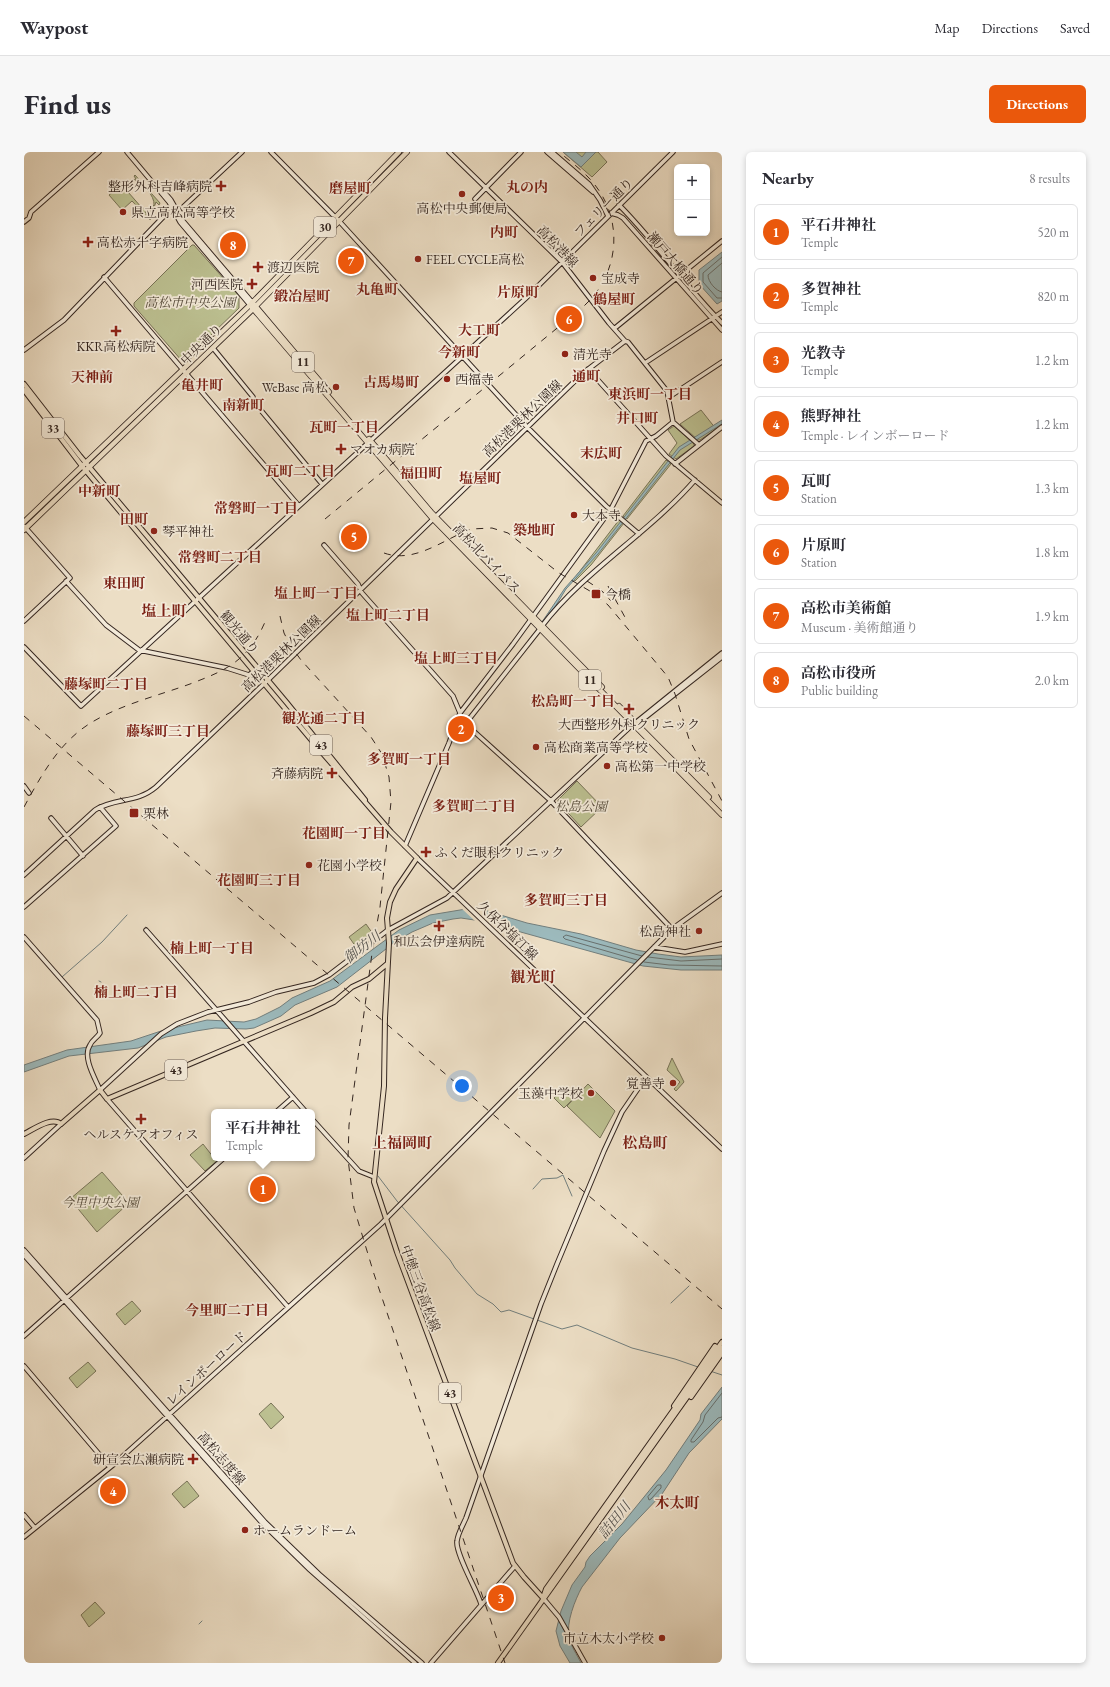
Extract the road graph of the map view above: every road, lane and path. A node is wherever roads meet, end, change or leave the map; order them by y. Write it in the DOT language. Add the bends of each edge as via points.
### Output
graph roads {
  1 [pos="99,152"];
  2 [pos="128,152"];
  3 [pos="242,152"];
  4 [pos="271,152"];
  5 [pos="399,152"];
  6 [pos="407,152"];
  7 [pos="449,152"];
  8 [pos="521,152"];
  9 [pos="547,152"];
  10 [pos="552,152"];
  11 [pos="673,152"];
  12 [pos="486,188"];
  13 [pos="597,195"];
  14 [pos="475,199"];
  15 [pos="619,205"];
  16 [pos="176,211"];
  17 [pos="611,213"];
  18 [pos="608,216"];
  19 [pos="335,217"];
  20 [pos="338,221"];
  21 [pos="24,222"];
  22 [pos="722,241"];
  23 [pos="562,262"];
  24 [pos="680,275"];
  25 [pos="104,277"];
  26 [pos="675,279"];
  27 [pos="253,306"];
  28 [pos="722,312"];
  29 [pos="716,316"];
  30 [pos="711,319"];
  31 [pos="722,323"];
  32 [pos="614,328"];
  33 [pos="722,330"];
  34 [pos="625,341"];
  35 [pos="213,348"];
  36 [pos="24,350"];
  37 [pos="463,356"];
  38 [pos="722,362"];
  39 [pos="645,363"];
  40 [pos="182,369"];
  41 [pos="588,369"];
  42 [pos="186,374"];
  43 [pos="24,384"];
  44 [pos="24,390"];
  45 [pos="669,397"];
  46 [pos="673,422"];
  47 [pos="527,426"];
  48 [pos="722,427"];
  49 [pos="650,439"];
  50 [pos="369,441"];
  51 [pos="699,445"];
  52 [pos="675,464"];
  53 [pos="85,466"];
  54 [pos="695,480"];
  55 [pos="322,484"];
  56 [pos="722,502"];
  57 [pos="299,506"];
  58 [pos="611,509"];
  59 [pos="434,517"];
  60 [pos="24,522"];
  61 [pos="25,528"];
  62 [pos="639,534"];
  63 [pos="324,545"];
  64 [pos="66,581"];
  65 [pos="360,590"];
  66 [pos="197,600"];
  67 [pos="532,618"];
  68 [pos="24,621"];
  69 [pos="541,628"];
  70 [pos="24,647"];
  71 [pos="142,650"];
  72 [pos="722,653"];
  73 [pos="722,657"];
  74 [pos="254,671"];
  75 [pos="266,682"];
  76 [pos="460,713"];
  77 [pos="459,718"];
  78 [pos="466,723"];
  79 [pos="635,723"];
  80 [pos="24,786"];
  81 [pos="29,792"];
  82 [pos="551,801"];
  83 [pos="100,807"];
  84 [pos="722,810"];
  85 [pos="722,815"];
  86 [pos="51,818"];
  87 [pos="66,836"];
  88 [pos="405,846"];
  89 [pos="82,856"];
  90 [pos="418,858"];
  91 [pos="24,875"];
  92 [pos="454,892"];
  93 [pos="722,893"];
  94 [pos="24,907"];
  95 [pos="672,928"];
  96 [pos="146,930"];
  97 [pos="388,932"];
  98 [pos="24,937"];
  99 [pos="722,942"];
  100 [pos="654,947"];
  101 [pos="388,963"];
  102 [pos="216,1010"];
  103 [pos="584,1018"];
  104 [pos="244,1042"];
  105 [pos="646,1077"];
  106 [pos="100,1090"];
  107 [pos="293,1097"];
  108 [pos="107,1099"];
  109 [pos="279,1109"];
  110 [pos="303,1109"];
  111 [pos="315,1122"];
  112 [pos="61,1124"];
  113 [pos="24,1134"];
  114 [pos="722,1149"];
  115 [pos="24,1158"];
  116 [pos="221,1161"];
  117 [pos="374,1177"];
  118 [pos="187,1191"];
  119 [pos="386,1219"];
  120 [pos="24,1250"];
  121 [pos="24,1255"];
  122 [pos="65,1299"];
  123 [pos="288,1307"];
  124 [pos="24,1336"];
  125 [pos="722,1342"];
  126 [pos="715,1346"];
  127 [pos="722,1348"];
  128 [pos="722,1353"];
  129 [pos="24,1366"];
  130 [pos="702,1373"];
  131 [pos="168,1415"];
  132 [pos="672,1415"];
  133 [pos="110,1467"];
  134 [pos="481,1477"];
  135 [pos="24,1515"];
  136 [pos="35,1528"];
  137 [pos="24,1537"];
  138 [pos="515,1566"];
  139 [pos="543,1598"];
  140 [pos="481,1604"];
  141 [pos="415,1663"];
  142 [pos="422,1663"];
  143 [pos="431,1663"];
  144 [pos="498,1663"];
  145 [pos="586,1663"];
  1 -- 21 [label="street" via="31,212"];
  2 -- 16 [label="street"];
  3 -- 16 [label="street"];
  4 -- 19 [label="street"];
  5 -- 19 [label="highway, 中央通り / 30"];
  6 -- 20 [label="highway, 中央通り / 30"];
  7 -- 12 [label="street, 高松港線"];
  8 -- 12 [label="street"];
  9 -- 13 [label="street"];
  10 -- 13 [label="street" via="589,184"];
  11 -- 15 [label="street, フェリー通り"];
  12 -- 14 [label="street"];
  12 -- 23 [label="street, 高松港線"];
  13 -- 18 [label="street"];
  15 -- 17 [label="street, フェリー通り"];
  15 -- 24 [label="street, 瀬戸大橋通り"];
  16 -- 25 [label="street" via="166,213"];
  16 -- 27 [label="street" via="180,222"];
  17 -- 18 [label="street, フェリー通り"];
  17 -- 26 [label="street, 瀬戸大橋通り" via="623,218"];
  18 -- 23 [label="street, フェリー通り"];
  19 -- 20 [label="street"];
  19 -- 27 [label="highway, 中央通り / 30"];
  20 -- 27 [label="highway, 中央通り / 30"];
  20 -- 37 [label="street"];
  22 -- 24 [label="street"];
  23 -- 32 [label="street, 高松港線"];
  23 -- 37 [label="street, フェリー通り" via="526,299"];
  24 -- 26 [label="street"];
  24 -- 29 [label="street, 瀬戸大橋通り"];
  25 -- 36 [label="street" via="64,320"];
  25 -- 40 [label="street"];
  26 -- 30 [label="street, 瀬戸大橋通り"];
  26 -- 32 [label="street"];
  27 -- 35 [label="highway, 中央通り"];
  27 -- 40 [label="highway, 中央通り"];
  27 -- 50 [label="highway, 高松北バイパス / 11"];
  28 -- 29 [label="street"];
  29 -- 30 [label="street"];
  29 -- 31 [label="street, 瀬戸大橋通り"];
  30 -- 33 [label="street, 瀬戸大橋通り"];
  30 -- 39 [label="street"];
  32 -- 34 [label="street, 高松港線"];
  34 -- 39 [label="street, 高松港線"];
  34 -- 41 [label="street, 高松港栗林公園線"];
  35 -- 42 [label="highway, 中央通り"];
  35 -- 55 [label="street"];
  37 -- 47 [label="street"];
  37 -- 50 [label="street, フェリー通り"];
  38 -- 45 [label="street"];
  39 -- 45 [label="street, 高松港線"];
  40 -- 42 [label="street"];
  40 -- 53 [label="highway, 中央通り"];
  41 -- 47 [label="street, 高松港栗林公園線"];
  41 -- 49 [label="street"];
  42 -- 53 [label="highway, 中央通り"];
  42 -- 57 [label="street"];
  43 -- 53 [label="main road, 33"];
  44 -- 53 [label="main road, 33"];
  45 -- 46 [label="street"];
  46 -- 49 [label="street"];
  46 -- 51 [label="street"];
  47 -- 58 [label="street"];
  47 -- 59 [label="street, 高松港栗林公園線"];
  48 -- 51 [label="street"];
  49 -- 52 [label="street"];
  49 -- 58 [label="street" via="644,445"];
  50 -- 55 [label="street, フェリー通り"];
  50 -- 59 [label="highway, 高松北バイパス / 11"];
  51 -- 52 [label="street"];
  52 -- 54 [label="street"];
  53 -- 60 [label="highway, 中央通り"];
  53 -- 61 [label="highway, 中央通り"];
  53 -- 66 [label="main road, 観光通り / 43"];
  54 -- 56 [label="street"];
  54 -- 62 [label="street"];
  55 -- 57 [label="street, フェリー通り"];
  57 -- 66 [label="street, フェリー通り"];
  58 -- 62 [label="street"];
  58 -- 67 [label="street"];
  59 -- 65 [label="street, 高松港栗林公園線"];
  59 -- 67 [label="highway, 高松北バイパス / 11"];
  61 -- 64 [label="street" via="70,578"];
  62 -- 69 [label="street" via="575,589"];
  63 -- 65 [label="street" via="358,584"];
  64 -- 68 [label="street"];
  64 -- 71 [label="street" via="113,631"];
  65 -- 75 [label="street, 高松港栗林公園線"];
  65 -- 76 [label="street" via="453,696"];
  66 -- 71 [label="street, フェリー通り"];
  66 -- 74 [label="main road, 観光通り / 43"];
  66 -- 75 [label="main road, 観光通り / 43"];
  67 -- 69 [label="highway, 高松北バイパス / 11"];
  67 -- 76 [label="street"];
  69 -- 78 [label="street"];
  69 -- 79 [label="highway, 高松北バイパス / 11"];
  70 -- 71 [label="street, フェリー通り" via="81,706"];
  71 -- 74 [label="street" via="227,668 249,676"];
  72 -- 79 [label="street"];
  73 -- 79 [label="street"];
  74 -- 75 [label="main road, 観光通り / 43"];
  75 -- 83 [label="street, 高松港栗林公園線" via="148,794"];
  75 -- 88 [label="main road, 観光通り / 43" via="358,796"];
  76 -- 77 [label="street"];
  77 -- 78 [label="street"];
  77 -- 88 [label="street"];
  78 -- 82 [label="street"];
  79 -- 82 [label="street"];
  79 -- 84 [label="highway, 高松北バイパス / 11"];
  79 -- 85 [label="highway, 高松北バイパス / 11"];
  80 -- 81 [label="street"];
  82 -- 92 [label="street"];
  82 -- 95 [label="street"];
  83 -- 87 [label="street"];
  83 -- 89 [label="street" via="116,826"];
  86 -- 87 [label="street"];
  87 -- 89 [label="street"];
  87 -- 91 [label="street"];
  88 -- 90 [label="main road, 観光通り / 43"];
  89 -- 94 [label="street"];
  90 -- 92 [label="street, 久保谷塩江線"];
  90 -- 97 [label="main road, 中徳三谷高松線 / 43" via="392,896 387,918"];
  92 -- 97 [label="street"];
  92 -- 103 [label="street, 久保谷塩江線"];
  93 -- 95 [label="street, レインボーロード"];
  95 -- 100 [label="street, レインボーロード"];
  96 -- 102 [label="street"];
  97 -- 101 [label="main road, 中徳三谷高松線 / 43"];
  97 -- 102 [label="street" via="330,975 319,980"];
  98 -- 106 [label="street" via="97,1020 100,1033 88,1047 87,1054"];
  99 -- 100 [label="street" via="685,952"];
  100 -- 103 [label="street, レインボーロード"];
  101 -- 104 [label="main road, 43" via="334,1002"];
  101 -- 117 [label="main road, 中徳三谷高松線 / 43" via="384,1086"];
  102 -- 104 [label="street"];
  102 -- 106 [label="street" via="170,1028"];
  103 -- 105 [label="street, 久保谷塩江線"];
  103 -- 119 [label="street, レインボーロード"];
  104 -- 107 [label="street"];
  104 -- 108 [label="main road, 43"];
  105 -- 114 [label="street, 久保谷塩江線"];
  105 -- 134 [label="street" via="622,1112 570,1232 541,1304"];
  106 -- 108 [label="main road"];
  106 -- 112 [label="main road"];
  107 -- 109 [label="street"];
  107 -- 110 [label="street"];
  108 -- 118 [label="street"];
  111 -- 117 [label="street" via="359,1171"];
  112 -- 113 [label="main road" via="53,1121"];
  112 -- 115 [label="street"];
  116 -- 118 [label="street"];
  117 -- 119 [label="main road, 中徳三谷高松線 / 43"];
  118 -- 122 [label="street"];
  118 -- 123 [label="street"];
  119 -- 123 [label="street, レインボーロード"];
  119 -- 134 [label="main road, 中徳三谷高松線 / 43"];
  120 -- 122 [label="street, 高松志度線"];
  121 -- 122 [label="street, 高松志度線"];
  122 -- 124 [label="street"];
  122 -- 131 [label="street, 高松志度線"];
  123 -- 131 [label="street, レインボーロード"];
  125 -- 130 [label="main road"];
  126 -- 132 [label="main road" via="677,1400"];
  127 -- 130 [label="main road"];
  128 -- 132 [label="main road" via="685,1405"];
  129 -- 133 [label="street"];
  130 -- 132 [label="main road"];
  131 -- 133 [label="street, レインボーロード"];
  131 -- 141 [label="street, 高松志度線" via="290,1552"];
  131 -- 142 [label="street, 高松志度線" via="305,1562"];
  132 -- 139 [label="main road"];
  133 -- 136 [label="street, レインボーロード"];
  134 -- 138 [label="main road, 中徳三谷高松線 / 43"];
  134 -- 140 [label="street" via="457,1542 458,1552 477,1590"];
  135 -- 136 [label="street"];
  136 -- 137 [label="street, レインボーロード"];
  138 -- 139 [label="main road, 中徳三谷高松線 / 43"];
  138 -- 140 [label="street"];
  139 -- 144 [label="main road"];
  139 -- 145 [label="street" via="560,1617"];
  140 -- 143 [label="street"];
}
